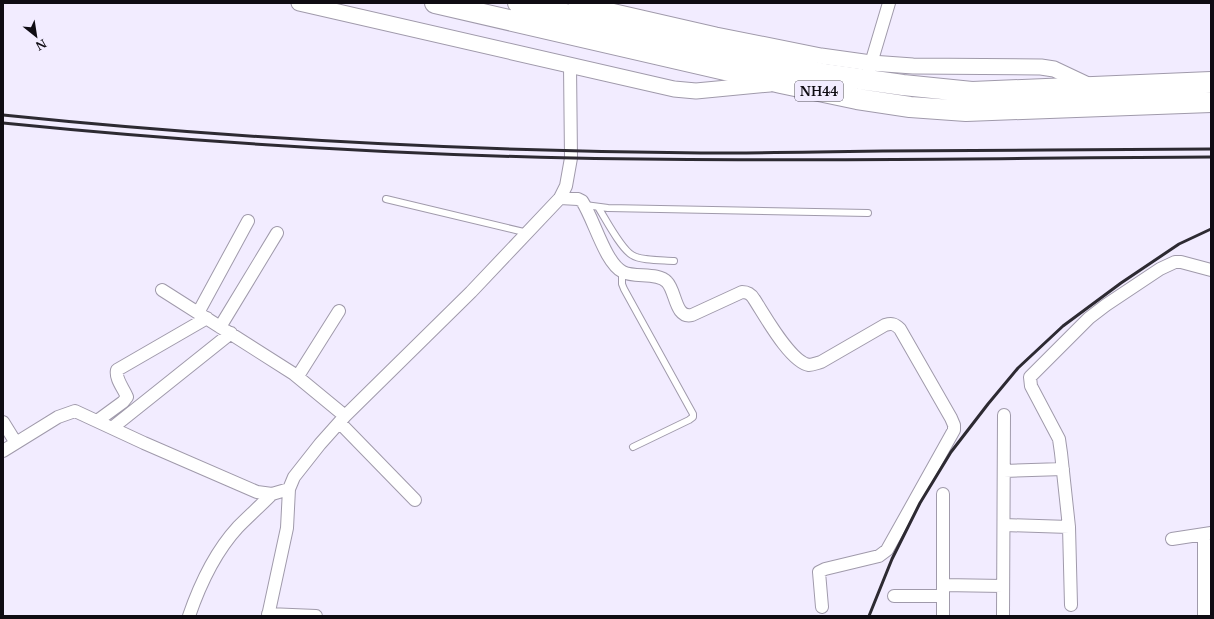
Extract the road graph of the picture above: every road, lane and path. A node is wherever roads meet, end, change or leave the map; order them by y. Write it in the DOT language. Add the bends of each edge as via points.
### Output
graph roads {
  1 [pos="299,3"];
  2 [pos="435,3"];
  3 [pos="518,3"];
  4 [pos="576,3"];
  5 [pos="889,3"];
  6 [pos="570,66"];
  7 [pos="869,71"];
  8 [pos="1211,82"];
  9 [pos="781,83"];
  10 [pos="1211,102"];
  11 [pos="560,198"];
  12 [pos="386,199"];
  13 [pos="585,205"];
  14 [pos="598,207"];
  15 [pos="868,213"];
  16 [pos="248,221"];
  17 [pos="277,233"];
  18 [pos="528,233"];
  19 [pos="674,260"];
  20 [pos="1211,270"];
  21 [pos="622,272"];
  22 [pos="162,290"];
  23 [pos="339,311"];
  24 [pos="203,315"];
  25 [pos="220,327"];
  26 [pos="231,333"];
  27 [pos="298,376"];
  28 [pos="1004,415"];
  29 [pos="343,420"];
  30 [pos="97,421"];
  31 [pos="3,422"];
  32 [pos="112,428"];
  33 [pos="16,444"];
  34 [pos="633,447"];
  35 [pos="3,451"];
  36 [pos="1063,469"];
  37 [pos="1004,470"];
  38 [pos="289,489"];
  39 [pos="272,494"];
  40 [pos="943,494"];
  41 [pos="415,500"];
  42 [pos="1004,525"];
  43 [pos="1069,527"];
  44 [pos="1208,533"];
  45 [pos="1172,539"];
  46 [pos="1003,586"];
  47 [pos="943,590"];
  48 [pos="894,596"];
  49 [pos="1071,605"];
  50 [pos="822,607"];
  51 [pos="268,615"];
  52 [pos="189,616"];
  53 [pos="316,616"];
  54 [pos="943,616"];
  55 [pos="1003,616"];
  56 [pos="1204,616"];
  1 -- 6 [label="street"];
  2 -- 9 [label="highway, NH44"];
  3 -- 7 [label="highway, NH44" via="824,74"];
  4 -- 7 [label="street" via="821,56"];
  5 -- 7 [label="street"];
  6 -- 9 [label="street" via="674,89 696,91"];
  6 -- 11 [label="street" via="571,158 566,186"];
  7 -- 8 [label="highway, NH44" via="903,85 972,92"];
  9 -- 10 [label="highway, NH44" via="910,107 966,111"];
  11 -- 13 [label="street" via="578,199"];
  11 -- 18 [label="street"];
  12 -- 18 [label="lane"];
  13 -- 14 [label="lane"];
  13 -- 21 [label="street" via="610,258"];
  14 -- 15 [label="lane"];
  14 -- 19 [label="lane" via="632,255 640,258"];
  16 -- 24 [label="street"];
  17 -- 25 [label="street"];
  18 -- 29 [label="street"];
  20 -- 36 [label="street" via="1181,262 1160,269 1089,318 1030,377 1031,386 1059,439"];
  21 -- 34 [label="lane" via="624,289 693,414 689,420"];
  21 -- 50 [label="street" via="666,281 680,310 687,316 742,292 751,294 786,348 807,365 821,362 885,325 896,325 900,329 951,418 954,430 887,550 879,556 819,572"];
  22 -- 24 [label="street"];
  23 -- 27 [label="street"];
  24 -- 25 [label="street"];
  24 -- 30 [label="street" via="117,370 116,374 127,397"];
  25 -- 26 [label="street"];
  26 -- 27 [label="street"];
  26 -- 32 [label="street"];
  27 -- 29 [label="street"];
  28 -- 37 [label="street"];
  29 -- 38 [label="street" via="294,477"];
  29 -- 41 [label="street"];
  30 -- 32 [label="street"];
  30 -- 33 [label="street" via="75,411 67,413"];
  31 -- 33 [label="street"];
  32 -- 39 [label="street" via="257,492"];
  33 -- 35 [label="street"];
  36 -- 37 [label="street"];
  36 -- 43 [label="street"];
  37 -- 42 [label="street"];
  38 -- 39 [label="street"];
  38 -- 51 [label="street" via="287,528"];
  39 -- 52 [label="street" via="238,527 215,558 202,581"];
  40 -- 47 [label="street"];
  42 -- 43 [label="street"];
  42 -- 46 [label="street"];
  43 -- 49 [label="street"];
  44 -- 45 [label="street"];
  44 -- 56 [label="street"];
  46 -- 47 [label="street"];
  46 -- 55 [label="street"];
  47 -- 48 [label="street"];
  47 -- 54 [label="street"];
  51 -- 53 [label="street"];
}
